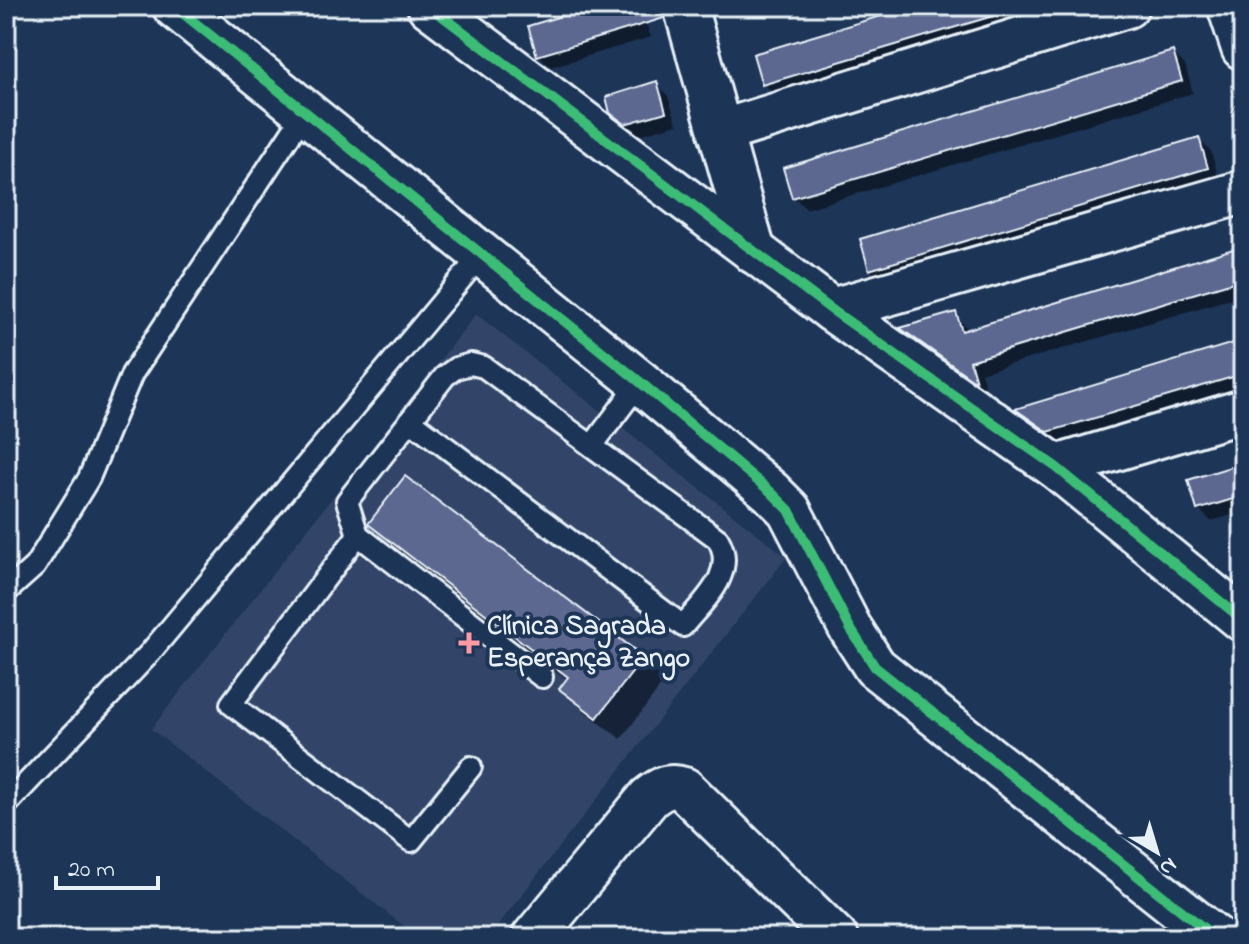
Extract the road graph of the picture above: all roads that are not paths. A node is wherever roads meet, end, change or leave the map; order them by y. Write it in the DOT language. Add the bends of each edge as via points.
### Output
graph roads {
  1 [pos="174,6"];
  2 [pos="429,6"];
  3 [pos="685,6"];
  4 [pos="1127,6"];
  5 [pos="1229,6"];
  6 [pos="1243,48"];
  7 [pos="305,112"];
  8 [pos="720,132"];
  9 [pos="1243,192"];
  10 [pos="754,252"];
  11 [pos="482,254"];
  12 [pos="832,310"];
  13 [pos="640,382"];
  14 [pos="1243,411"];
  15 [pos="410,420"];
  16 [pos="592,446"];
  17 [pos="1056,467"];
  18 [pos="358,535"];
  19 [pos="6,592"];
  20 [pos="1243,620"];
  21 [pos="542,677"];
  22 [pos="471,767"];
  23 [pos="6,805"];
  24 [pos="822,933"];
  25 [pos="533,938"];
  26 [pos="1216,938"];
  1 -- 7 [label="street"];
  2 -- 10 [label="street"];
  3 -- 8 [label="street"];
  4 -- 8 [label="street"];
  5 -- 6 [label="street"];
  7 -- 11 [label="street"];
  7 -- 19 [label="lane" via="132,374 89,478 35,566"];
  8 -- 10 [label="street"];
  9 -- 12 [label="street"];
  10 -- 12 [label="street"];
  11 -- 13 [label="street"];
  11 -- 23 [label="lane" via="149,654"];
  12 -- 17 [label="street"];
  13 -- 16 [label="lane"];
  13 -- 26 [label="street" via="789,510 875,667"];
  14 -- 17 [label="street"];
  15 -- 16 [label="lane" via="445,376 471,364 484,367"];
  15 -- 16 [label="lane" via="683,626 721,579 725,550 718,539"];
  15 -- 18 [label="lane" via="347,501"];
  17 -- 20 [label="street"];
  18 -- 21 [label="lane"];
  18 -- 22 [label="lane" via="231,704 411,841"];
  24 -- 25 [label="street" via="684,789 673,785 649,798"];
}
